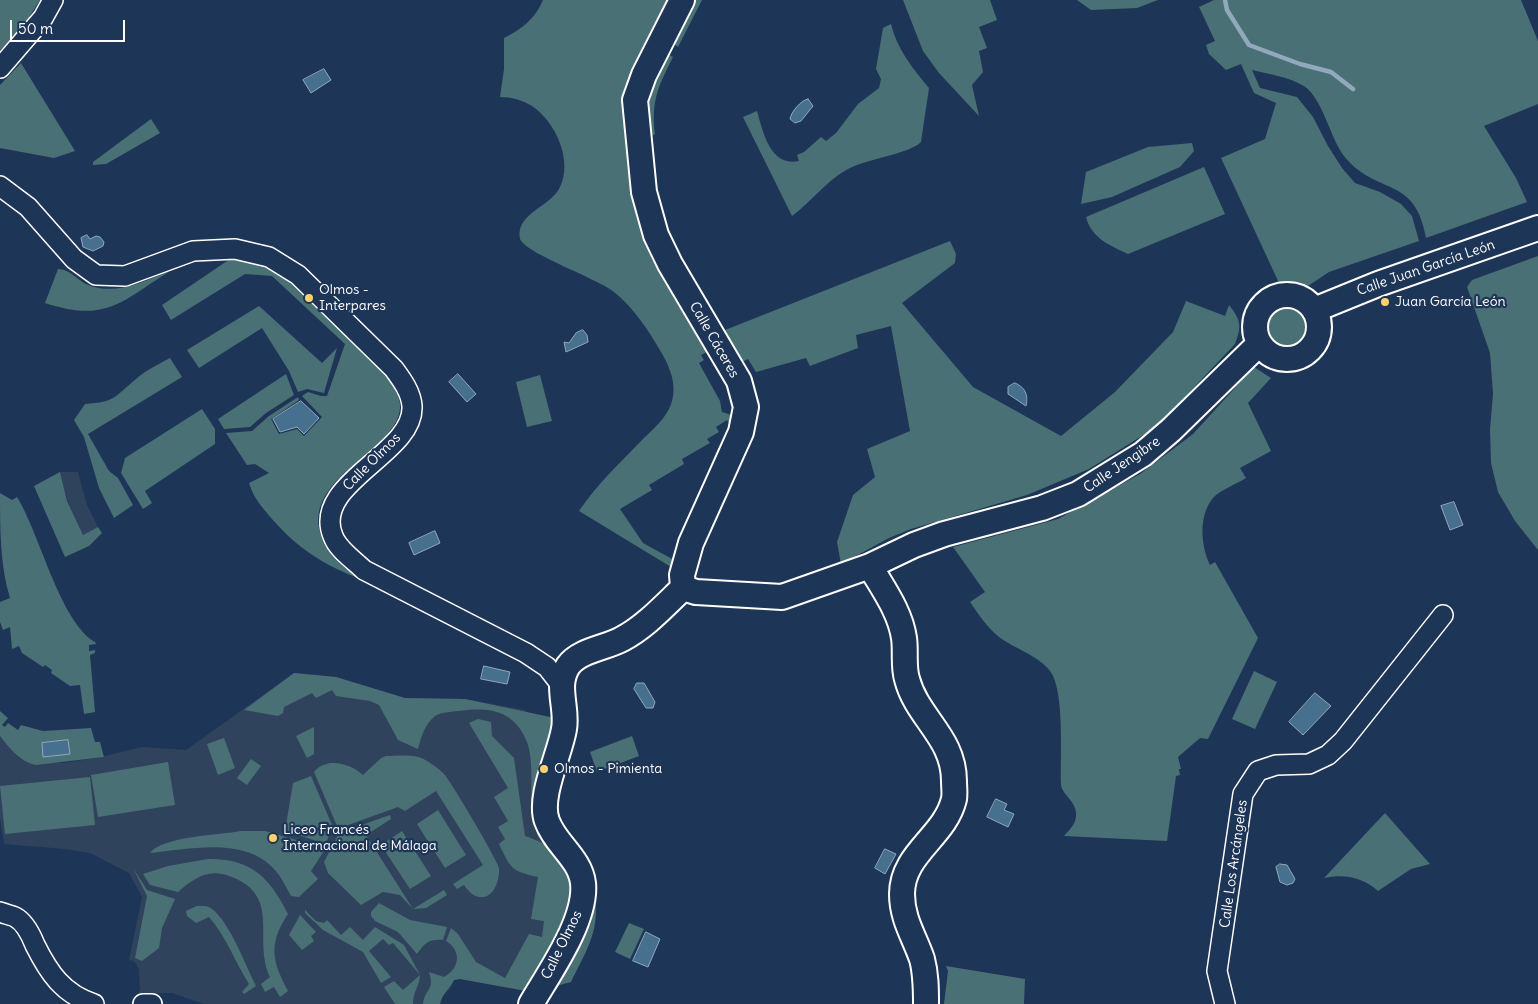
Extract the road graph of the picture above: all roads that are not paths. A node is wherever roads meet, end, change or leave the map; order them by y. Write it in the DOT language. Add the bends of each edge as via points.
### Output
graph roads {
  1 [pos="53,0"];
  2 [pos="682,0"];
  3 [pos="0,68"];
  4 [pos="0,186"];
  5 [pos="1538,228"];
  6 [pos="1314,310"];
  7 [pos="1260,344"];
  8 [pos="870,566"];
  9 [pos="682,588"];
  10 [pos="1442,615"];
  11 [pos="561,685"];
  12 [pos="0,912"];
  13 [pos="94,1004"];
  14 [pos="143,1004"];
  15 [pos="152,1004"];
  16 [pos="531,1004"];
  17 [pos="926,1004"];
  18 [pos="1225,1004"];
  1 -- 3 [label="street" via="44,18"];
  2 -- 9 [label="main road, Calle Cáceres" via="635,100 644,192 656,235 739,380 746,407 741,432 691,543"];
  4 -- 11 [label="street, Calle Olmos" via="28,207 74,259 96,275 125,276 192,251 235,249 269,257 298,275 394,369 407,387 412,407 406,429 341,493 330,512 333,536 344,552 364,570 526,653 547,667"];
  5 -- 6 [label="main road, Calle Juan García León"];
  6 -- 7 [label="main road" via="1319,324 1317,339 1304,354 1284,359 1275,357"];
  6 -- 7 [label="main road" via="1308,302 1294,296 1270,300 1262,306 1254,325"];
  7 -- 8 [label="main road, Calle Jengibre" via="1143,454 1078,494 1042,508 944,534"];
  8 -- 9 [label="main road, Calle Jengibre" via="782,597 696,592"];
  8 -- 17 [label="main road" via="900,618 906,678 919,708 949,750 954,770 954,799 947,814 904,874 904,917 922,959"];
  9 -- 11 [label="main road" via="635,631 577,658 568,667"];
  10 -- 18 [label="street, Calle Los Arcángeles" via="1343,741 1309,764 1276,765 1258,771 1244,794 1217,971"];
  11 -- 16 [label="main road, Calle Olmos" via="564,728 545,804 547,821 571,855 583,882 582,898 573,927"];
  12 -- 13 [label="street" via="16,918 28,930 43,960 63,988"];
  14 -- 15 [label="street"];
}
